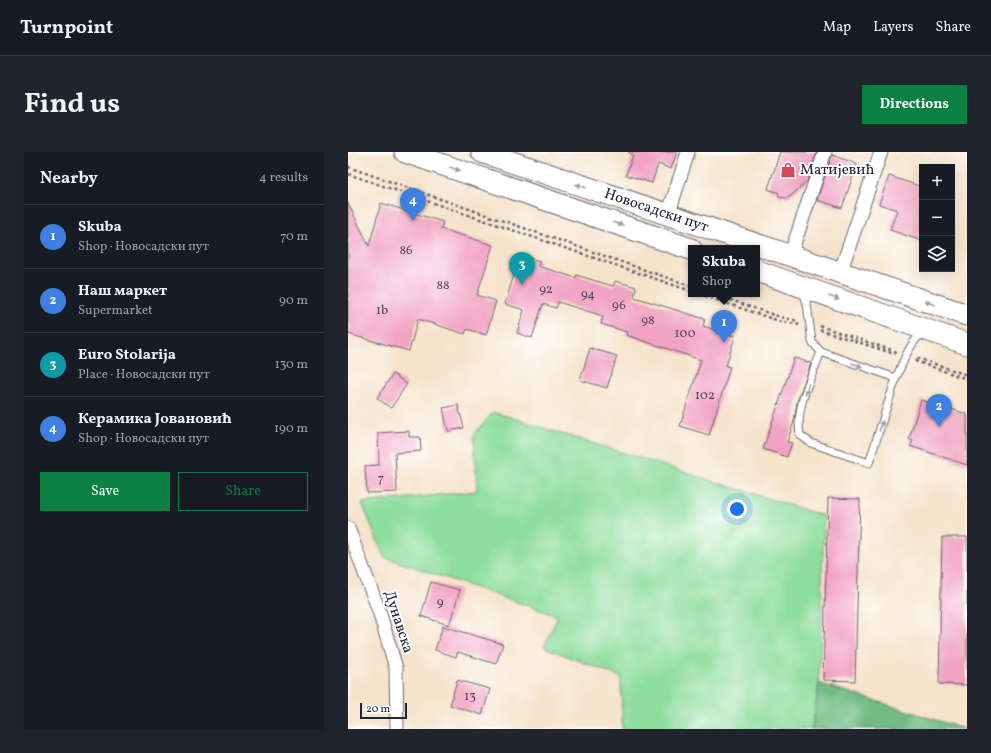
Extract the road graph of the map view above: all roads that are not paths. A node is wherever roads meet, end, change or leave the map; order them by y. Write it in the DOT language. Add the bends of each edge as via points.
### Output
graph roads {
  1 [pos="405,152"];
  2 [pos="688,152"];
  3 [pos="825,152"];
  4 [pos="882,152"];
  5 [pos="491,154"];
  6 [pos="668,215"];
  7 [pos="757,245"];
  8 [pos="760,246"];
  9 [pos="688,248"];
  10 [pos="790,256"];
  11 [pos="760,272"];
  12 [pos="840,273"];
  13 [pos="802,287"];
  14 [pos="967,315"];
  15 [pos="925,330"];
  16 [pos="967,344"];
  17 [pos="821,352"];
  18 [pos="896,378"];
  19 [pos="348,528"];
  20 [pos="397,729"];
  1 -- 9 [label="main road, Новосадски пут, one-way"];
  2 -- 6 [label="street"];
  3 -- 10 [label="street"];
  4 -- 12 [label="street"];
  6 -- 5 [label="main road, Новосадски пут, one-way"];
  6 -- 7 [label="main road, Новосадски пут"];
  8 -- 10 [label="main road, Новосадски пут"];
  10 -- 12 [label="main road, Новосадски пут"];
  11 -- 13 [label="main road"];
  14 -- 12 [label="main road, Новосадски пут, one-way"];
  13 -- 15 [label="main road, one-way"];
  13 -- 17 [label="lane" via="812,342"];
  15 -- 16 [label="main road"];
  15 -- 18 [label="lane" via="916,338 905,356"];
  17 -- 18 [label="lane, one-way"];
  17 -- 18 [label="lane, one-way" via="800,410 800,434 811,442 868,463"];
  19 -- 20 [label="street, Дунавска" via="379,611 396,668"];
}
